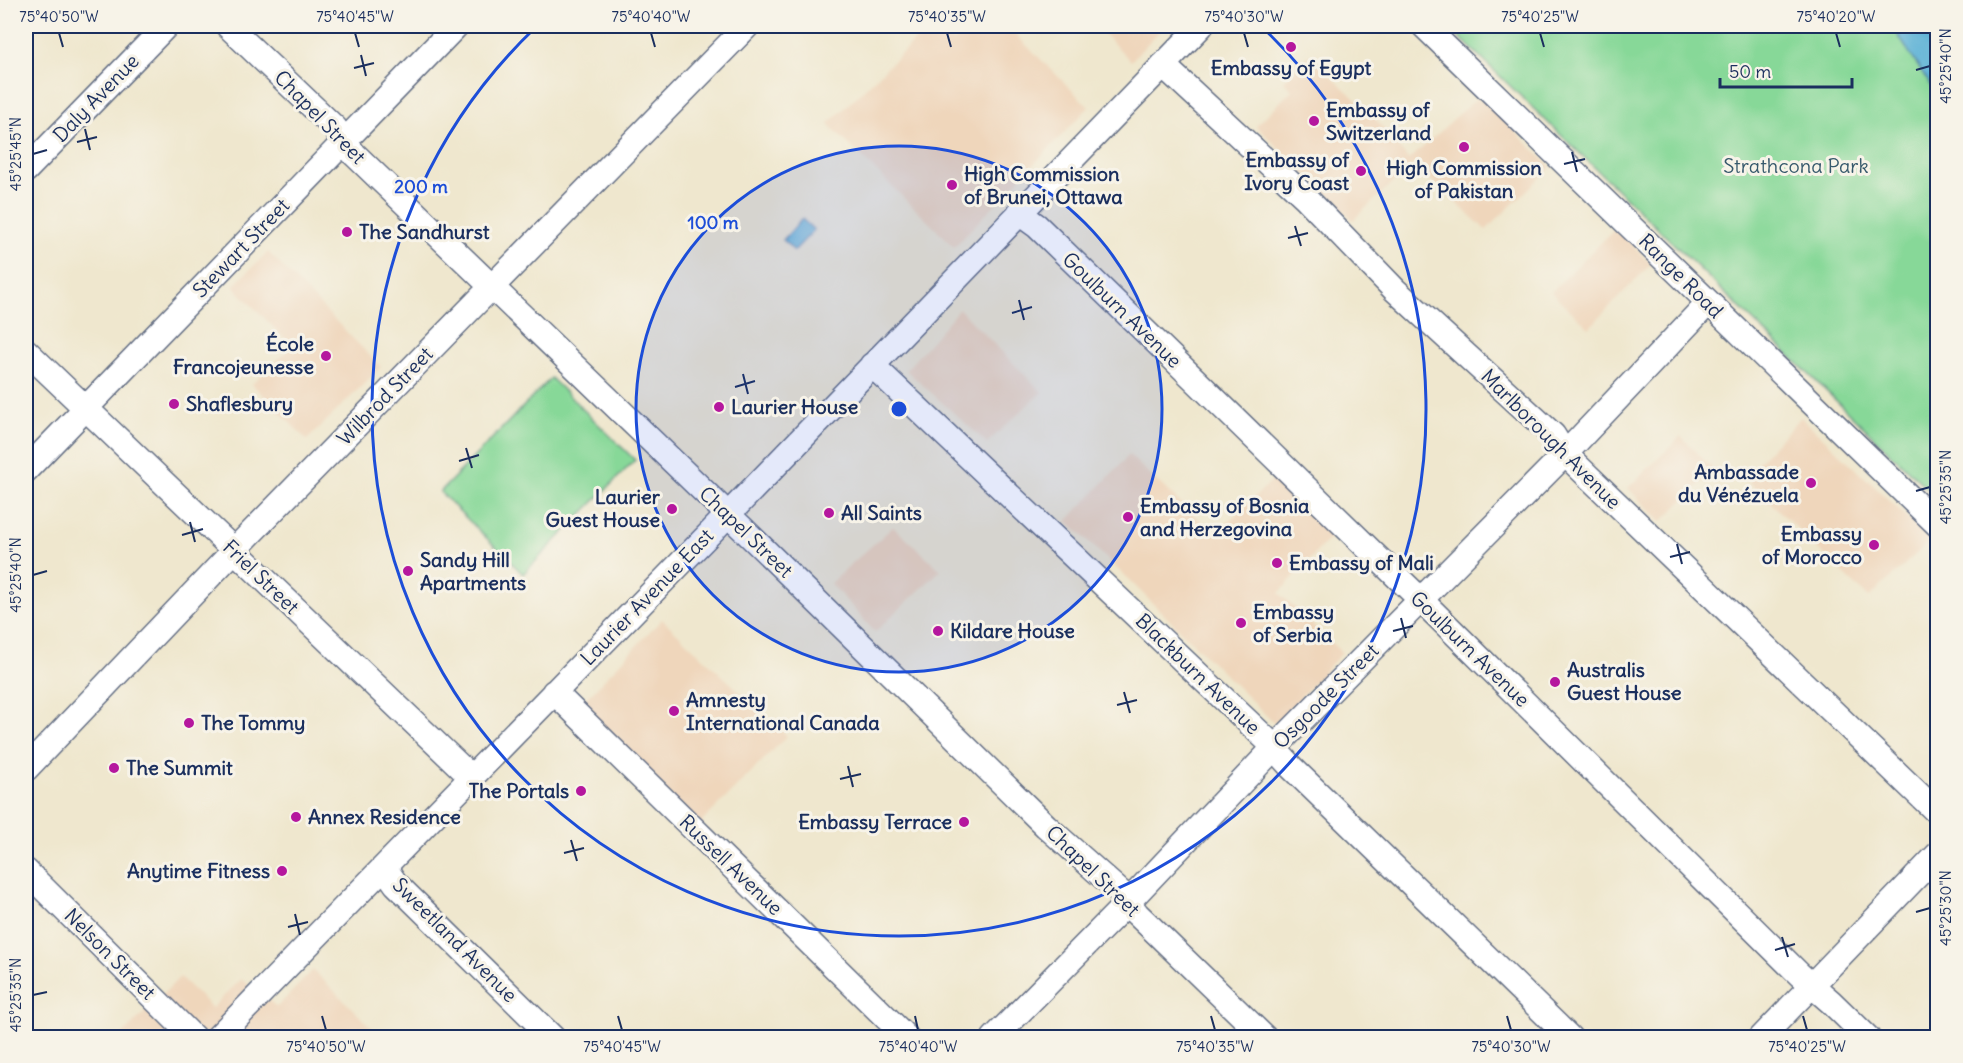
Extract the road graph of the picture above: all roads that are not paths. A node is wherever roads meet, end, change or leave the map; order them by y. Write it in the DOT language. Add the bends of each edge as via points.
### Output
graph roads {
  1 [pos="166,26"];
  2 [pos="228,26"];
  3 [pos="456,26"];
  4 [pos="747,26"];
  5 [pos="1201,26"];
  6 [pos="1424,26"];
  7 [pos="1163,65"];
  8 [pos="344,141"];
  9 [pos="26,170"];
  10 [pos="1019,213"];
  11 [pos="492,287"];
  12 [pos="1708,303"];
  13 [pos="26,351"];
  14 [pos="872,365"];
  15 [pos="85,409"];
  16 [pos="1564,454"];
  17 [pos="26,470"];
  18 [pos="728,514"];
  19 [pos="1938,525"];
  20 [pos="234,551"];
  21 [pos="1421,600"];
  22 [pos="554,692"];
  23 [pos="1274,748"];
  24 [pos="26,769"];
  25 [pos="471,777"];
  26 [pos="1938,813"];
  27 [pos="1938,854"];
  28 [pos="384,867"];
  29 [pos="26,871"];
  30 [pos="1128,902"];
  31 [pos="1812,985"];
  32 [pos="194,1038"];
  33 [pos="217,1038"];
  34 [pos="553,1038"];
  35 [pos="907,1038"];
  36 [pos="994,1038"];
  37 [pos="1265,1038"];
  38 [pos="1570,1038"];
  39 [pos="1761,1038"];
  40 [pos="1868,1038"];
  1 -- 9 [label="street, Daly Avenue"];
  2 -- 8 [label="street, Chapel Street" via="296,89"];
  3 -- 8 [label="street, Stewart Street"];
  4 -- 11 [label="street, Wilbrod Street"];
  5 -- 7 [label="street, Laurier Avenue East"];
  6 -- 12 [label="street, Range Road"];
  7 -- 10 [label="street, Laurier Avenue East"];
  7 -- 16 [label="street, Marlborough Avenue" via="1305,197 1395,290 1553,435"];
  8 -- 11 [label="street, Chapel Street"];
  8 -- 15 [label="street, Stewart Street"];
  10 -- 14 [label="street, Laurier Avenue East"];
  10 -- 21 [label="street, Goulburn Avenue" via="1037,226"];
  11 -- 18 [label="street, Chapel Street"];
  11 -- 20 [label="street, Wilbrod Street"];
  12 -- 16 [label="street, Osgoode Street"];
  12 -- 19 [label="street, Range Road"];
  13 -- 15 [label="street, Friel Street"];
  14 -- 18 [label="street, Laurier Avenue East"];
  14 -- 23 [label="street, Blackburn Avenue"];
  15 -- 17 [label="street, Stewart Street"];
  15 -- 20 [label="street, Friel Street"];
  16 -- 21 [label="street, Osgoode Street"];
  16 -- 26 [label="street, Marlborough Avenue"];
  18 -- 22 [label="street, Laurier Avenue East"];
  18 -- 30 [label="street, Chapel Street"];
  20 -- 24 [label="street, Wilbrod Street"];
  20 -- 25 [label="street, Friel Street"];
  21 -- 23 [label="street, Osgoode Street"];
  21 -- 31 [label="street, Goulburn Avenue"];
  22 -- 25 [label="street, Laurier Avenue East"];
  22 -- 35 [label="street, Russell Avenue"];
  23 -- 30 [label="street, Osgoode Street"];
  23 -- 38 [label="street, Blackburn Avenue"];
  25 -- 28 [label="street, Laurier Avenue East"];
  27 -- 31 [label="street"];
  28 -- 33 [label="street, Laurier Avenue East"];
  28 -- 34 [label="street, Sweetland Avenue" via="396,884"];
  29 -- 32 [label="street, Nelson Street"];
  30 -- 36 [label="street, Osgoode Street"];
  30 -- 37 [label="street, Chapel Street"];
  31 -- 39 [label="street"];
  31 -- 40 [label="street, Goulburn Avenue"];
}
